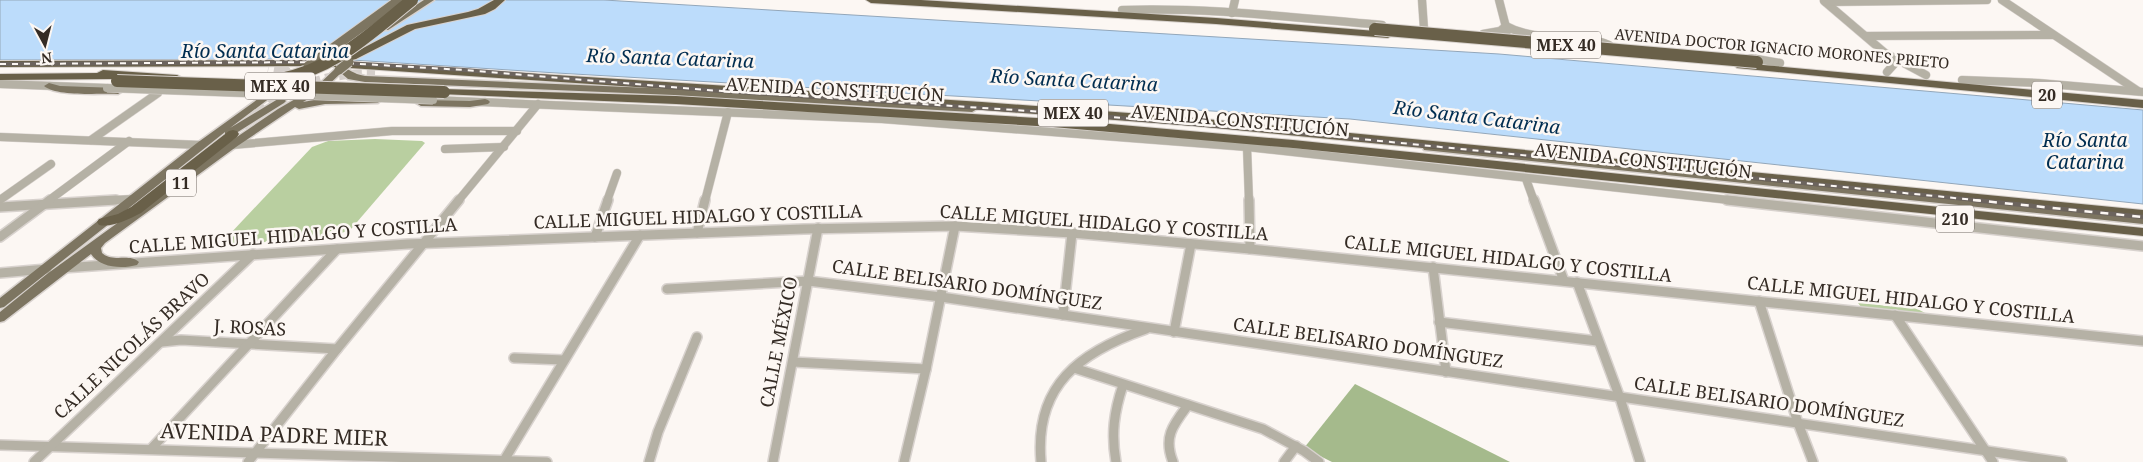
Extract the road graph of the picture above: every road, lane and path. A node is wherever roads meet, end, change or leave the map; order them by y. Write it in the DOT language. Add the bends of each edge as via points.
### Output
graph roads {
  1 [pos="398,0"];
  2 [pos="412,0"];
  3 [pos="420,0"];
  4 [pos="430,0"];
  5 [pos="500,0"];
  6 [pos="871,0"];
  7 [pos="943,0"];
  8 [pos="1236,0"];
  9 [pos="1422,0"];
  10 [pos="1499,0"];
  11 [pos="1987,0"];
  12 [pos="2002,0"];
  13 [pos="1825,1"];
  14 [pos="1122,10"];
  15 [pos="1232,13"];
  16 [pos="385,28"];
  17 [pos="1507,31"];
  18 [pos="1423,33"];
  19 [pos="2052,35"];
  20 [pos="1866,36"];
  21 [pos="1897,61"];
  22 [pos="1758,62"];
  23 [pos="110,64"];
  24 [pos="1780,64"];
  25 [pos="346,65"];
  26 [pos="0,66"];
  27 [pos="268,69"];
  28 [pos="1887,72"];
  29 [pos="374,74"];
  30 [pos="1926,75"];
  31 [pos="0,77"];
  32 [pos="178,78"];
  33 [pos="365,79"];
  34 [pos="46,82"];
  35 [pos="1957,83"];
  36 [pos="0,84"];
  37 [pos="112,84"];
  38 [pos="592,89"];
  39 [pos="158,93"];
  40 [pos="2098,95"];
  41 [pos="2142,97"];
  42 [pos="350,101"];
  43 [pos="484,102"];
  44 [pos="538,104"];
  45 [pos="281,106"];
  46 [pos="252,107"];
  47 [pos="842,109"];
  48 [pos="694,110"];
  49 [pos="728,112"];
  50 [pos="517,130"];
  51 [pos="0,137"];
  52 [pos="232,139"];
  53 [pos="91,140"];
  54 [pos="129,141"];
  55 [pos="201,145"];
  56 [pos="504,147"];
  57 [pos="1247,147"];
  58 [pos="445,149"];
  59 [pos="51,164"];
  60 [pos="1388,164"];
  61 [pos="617,173"];
  62 [pos="1526,179"];
  63 [pos="152,185"];
  64 [pos="1702,186"];
  65 [pos="1768,192"];
  66 [pos="133,198"];
  67 [pos="0,200"];
  68 [pos="1850,201"];
  69 [pos="44,204"];
  70 [pos="0,207"];
  71 [pos="2143,214"];
  72 [pos="2143,221"];
  73 [pos="104,222"];
  74 [pos="2143,225"];
  75 [pos="955,226"];
  76 [pos="818,228"];
  77 [pos="1072,232"];
  78 [pos="2143,232"];
  79 [pos="698,233"];
  80 [pos="640,235"];
  81 [pos="0,237"];
  82 [pos="595,237"];
  83 [pos="2143,239"];
  84 [pos="102,242"];
  85 [pos="424,243"];
  86 [pos="1191,244"];
  87 [pos="2143,246"];
  88 [pos="337,248"];
  89 [pos="1250,249"];
  90 [pos="253,254"];
  91 [pos="133,262"];
  92 [pos="65,268"];
  93 [pos="1433,268"];
  94 [pos="44,269"];
  95 [pos="0,273"];
  96 [pos="808,280"];
  97 [pos="1564,281"];
  98 [pos="1577,282"];
  99 [pos="667,288"];
  100 [pos="941,297"];
  101 [pos="1759,301"];
  102 [pos="0,304"];
  103 [pos="1063,315"];
  104 [pos="1894,315"];
  105 [pos="0,318"];
  106 [pos="1439,322"];
  107 [pos="1148,328"];
  108 [pos="1174,332"];
  109 [pos="697,337"];
  110 [pos="1598,341"];
  111 [pos="2143,341"];
  112 [pos="162,342"];
  113 [pos="247,345"];
  114 [pos="337,349"];
  115 [pos="514,358"];
  116 [pos="564,360"];
  117 [pos="793,362"];
  118 [pos="1074,368"];
  119 [pos="926,369"];
  120 [pos="1446,372"];
  121 [pos="1123,385"];
  122 [pos="1620,398"];
  123 [pos="1188,405"];
  124 [pos="1798,424"];
  125 [pos="0,444"];
  126 [pos="1296,446"];
  127 [pos="49,447"];
  128 [pos="151,449"];
  129 [pos="1985,451"];
  130 [pos="251,458"];
  131 [pos="504,461"];
  132 [pos="34,462"];
  133 [pos="547,462"];
  134 [pos="649,462"];
  135 [pos="773,462"];
  136 [pos="904,462"];
  137 [pos="1041,462"];
  138 [pos="1116,462"];
  139 [pos="1173,462"];
  140 [pos="1284,462"];
  141 [pos="1319,462"];
  142 [pos="1640,462"];
  143 [pos="1813,462"];
  144 [pos="1993,462"];
  145 [pos="2062,462"];
  1 -- 46 [label="main road, 11, bridge"];
  2 -- 32 [label="highway, bridge" via="330,64 309,74 273,81"];
  3 -- 16 [label="main road, 11"];
  4 -- 16 [label="main road"];
  5 -- 25 [label="highway" via="482,11 412,27"];
  6 -- 18 [label="highway, AVENIDA DOCTOR IGNACIO MORONES PRIETO / MEX 40"];
  7 -- 14 [label="highway, AVENIDA DOCTOR IGNACIO MORONES PRIETO / MEX 40"];
  8 -- 15 [label="street"];
  9 -- 18 [label="street"];
  10 -- 17 [label="street"];
  11 -- 13 [label="street"];
  12 -- 19 [label="street"];
  13 -- 20 [label="street"];
  14 -- 15 [label="street, AVENIDA DOCTOR IGNACIO MORONES PRIETO"];
  14 -- 22 [label="highway, AVENIDA DOCTOR IGNACIO MORONES PRIETO / MEX 40, bridge" via="1375,28"];
  15 -- 18 [label="street, AVENIDA DOCTOR IGNACIO MORONES PRIETO"];
  16 -- 25 [label="main road, 11"];
  17 -- 18 [label="street, AVENIDA DOCTOR IGNACIO MORONES PRIETO"];
  17 -- 18 [label="highway" via="1503,40 1497,41"];
  17 -- 24 [label="street" via="1609,45 1752,58"];
  18 -- 35 [label="highway, AVENIDA DOCTOR IGNACIO MORONES PRIETO / MEX 40"];
  19 -- 20 [label="street"];
  19 -- 41 [label="street"];
  20 -- 21 [label="street"];
  21 -- 28 [label="street"];
  21 -- 30 [label="street"];
  22 -- 24 [label="highway, AVENIDA DOCTOR IGNACIO MORONES PRIETO / MEX 40"];
  23 -- 26 [label="highway, AVENIDA CONSTITUCIÓN / MEX 40"];
  23 -- 27 [label="highway" via="119,68"];
  23 -- 71 [label="highway, AVENIDA CONSTITUCIÓN / MEX 40" via="320,63 1118,116"];
  24 -- 28 [label="highway, AVENIDA DOCTOR IGNACIO MORONES PRIETO / MEX 40"];
  25 -- 33 [label="main road" via="351,77"];
  25 -- 45 [label="main road, 11" via="313,94"];
  26 -- 32 [label="highway"];
  28 -- 30 [label="highway, AVENIDA DOCTOR IGNACIO MORONES PRIETO / MEX 40"];
  29 -- 38 [label="main road"];
  30 -- 35 [label="highway, AVENIDA DOCTOR IGNACIO MORONES PRIETO / MEX 40"];
  31 -- 34 [label="highway, AVENIDA CONSTITUCIÓN / MEX 40"];
  32 -- 34 [label="highway" via="73,76"];
  33 -- 38 [label="main road, AVENIDA CONSTITUCIÓN"];
  33 -- 42 [label="main road" via="346,85 340,91 340,96"];
  34 -- 36 [label="street"];
  34 -- 37 [label="highway, AVENIDA CONSTITUCIÓN / MEX 40"];
  34 -- 39 [label="main road" via="69,89"];
  35 -- 40 [label="highway, AVENIDA DOCTOR IGNACIO MORONES PRIETO / MEX 40"];
  35 -- 41 [label="highway, AVENIDA DOCTOR IGNACIO MORONES PRIETO / 20"];
  37 -- 43 [label="street, AVENIDA CONSTITUCIÓN, bridge"];
  37 -- 47 [label="highway, AVENIDA CONSTITUCIÓN / MEX 40, bridge" via="444,92"];
  38 -- 72 [label="main road, AVENIDA CONSTITUCIÓN" via="810,99 1142,121"];
  39 -- 46 [label="main road" via="243,96 251,98"];
  39 -- 53 [label="street"];
  40 -- 41 [label="highway, MEX 40"];
  42 -- 43 [label="main road"];
  42 -- 45 [label="main road"];
  43 -- 44 [label="street, AVENIDA CONSTITUCIÓN"];
  44 -- 48 [label="street, AVENIDA CONSTITUCIÓN"];
  44 -- 50 [label="street"];
  45 -- 52 [label="main road, 11"];
  45 -- 63 [label="main road" via="236,128 168,178"];
  46 -- 55 [label="main road, 11"];
  47 -- 48 [label="highway" via="828,112"];
  47 -- 64 [label="highway, AVENIDA CONSTITUCIÓN / MEX 40" via="1283,143"];
  48 -- 49 [label="street, AVENIDA CONSTITUCIÓN"];
  49 -- 57 [label="street, AVENIDA CONSTITUCIÓN" via="882,119"];
  49 -- 79 [label="street"];
  50 -- 52 [label="street" via="392,131"];
  50 -- 56 [label="street"];
  51 -- 53 [label="street"];
  52 -- 73 [label="highway" via="136,210"];
  52 -- 84 [label="main road, 11"];
  53 -- 54 [label="street"];
  54 -- 55 [label="street"];
  54 -- 69 [label="street"];
  55 -- 63 [label="main road, 11"];
  56 -- 58 [label="street"];
  56 -- 85 [label="street"];
  57 -- 60 [label="street, AVENIDA CONSTITUCIÓN"];
  57 -- 89 [label="street"];
  59 -- 67 [label="street"];
  60 -- 62 [label="street, AVENIDA CONSTITUCIÓN"];
  60 -- 64 [label="highway" via="1423,163 1657,189"];
  61 -- 82 [label="street"];
  62 -- 87 [label="street, AVENIDA CONSTITUCIÓN"];
  62 -- 97 [label="street"];
  63 -- 66 [label="main road, 11"];
  64 -- 65 [label="highway, AVENIDA CONSTITUCIÓN / MEX 40"];
  65 -- 68 [label="highway, AVENIDA CONSTITUCIÓN / MEX 40"];
  65 -- 83 [label="highway, 210" via="1798,199"];
  66 -- 69 [label="street"];
  66 -- 73 [label="main road, 11"];
  68 -- 74 [label="highway" via="1892,201"];
  68 -- 78 [label="highway, AVENIDA CONSTITUCIÓN / MEX 40"];
  69 -- 70 [label="street"];
  69 -- 81 [label="street"];
  73 -- 94 [label="main road, 11"];
  75 -- 76 [label="street, CALLE MIGUEL HIDALGO Y COSTILLA"];
  75 -- 77 [label="street, CALLE MIGUEL HIDALGO Y COSTILLA"];
  75 -- 100 [label="street"];
  76 -- 79 [label="street, CALLE MIGUEL HIDALGO Y COSTILLA"];
  76 -- 96 [label="street, CALLE MÉXICO"];
  77 -- 86 [label="street, CALLE MIGUEL HIDALGO Y COSTILLA"];
  77 -- 103 [label="street"];
  79 -- 80 [label="street, CALLE MIGUEL HIDALGO Y COSTILLA"];
  80 -- 82 [label="street, CALLE MIGUEL HIDALGO Y COSTILLA"];
  80 -- 116 [label="street"];
  82 -- 85 [label="street, CALLE MIGUEL HIDALGO Y COSTILLA"];
  84 -- 91 [label="main road" via="95,247 98,257 112,262"];
  84 -- 92 [label="main road, 11"];
  85 -- 88 [label="street, CALLE MIGUEL HIDALGO Y COSTILLA"];
  85 -- 114 [label="street"];
  86 -- 89 [label="street, CALLE MIGUEL HIDALGO Y COSTILLA"];
  86 -- 108 [label="street"];
  88 -- 90 [label="street, CALLE MIGUEL HIDALGO Y COSTILLA"];
  88 -- 113 [label="street"];
  89 -- 93 [label="street, CALLE MIGUEL HIDALGO Y COSTILLA"];
  90 -- 91 [label="street, CALLE MIGUEL HIDALGO Y COSTILLA"];
  90 -- 112 [label="street, CALLE NICOLÁS BRAVO"];
  91 -- 92 [label="street, CALLE MIGUEL HIDALGO Y COSTILLA"];
  92 -- 94 [label="street, CALLE MIGUEL HIDALGO Y COSTILLA"];
  92 -- 105 [label="main road, 11"];
  93 -- 97 [label="street, CALLE MIGUEL HIDALGO Y COSTILLA"];
  93 -- 106 [label="street"];
  94 -- 95 [label="street, CALLE MIGUEL HIDALGO Y COSTILLA"];
  94 -- 102 [label="main road, 11"];
  96 -- 99 [label="street, CALLE BELISARIO DOMÍNGUEZ"];
  96 -- 100 [label="street, CALLE BELISARIO DOMÍNGUEZ"];
  96 -- 117 [label="street, CALLE MÉXICO"];
  97 -- 98 [label="street, CALLE MIGUEL HIDALGO Y COSTILLA"];
  98 -- 101 [label="street, CALLE MIGUEL HIDALGO Y COSTILLA"];
  98 -- 110 [label="street"];
  100 -- 103 [label="street, CALLE BELISARIO DOMÍNGUEZ"];
  100 -- 119 [label="street"];
  101 -- 104 [label="street, CALLE MIGUEL HIDALGO Y COSTILLA"];
  101 -- 124 [label="street"];
  103 -- 107 [label="street, CALLE BELISARIO DOMÍNGUEZ"];
  104 -- 111 [label="street, CALLE MIGUEL HIDALGO Y COSTILLA"];
  104 -- 129 [label="street"];
  106 -- 110 [label="street"];
  106 -- 120 [label="street"];
  107 -- 108 [label="street, CALLE BELISARIO DOMÍNGUEZ"];
  107 -- 118 [label="street" via="1096,350"];
  108 -- 120 [label="street, CALLE BELISARIO DOMÍNGUEZ"];
  109 -- 134 [label="street"];
  110 -- 122 [label="street"];
  112 -- 113 [label="street, J. ROSAS" via="181,340"];
  112 -- 127 [label="street, CALLE NICOLÁS BRAVO"];
  113 -- 114 [label="street, J. ROSAS"];
  113 -- 128 [label="street"];
  114 -- 130 [label="street"];
  115 -- 116 [label="street"];
  116 -- 131 [label="street"];
  117 -- 119 [label="street"];
  117 -- 135 [label="street, CALLE MÉXICO"];
  118 -- 121 [label="street"];
  118 -- 137 [label="street" via="1058,384 1045,408 1040,426"];
  119 -- 136 [label="street"];
  120 -- 122 [label="street, CALLE BELISARIO DOMÍNGUEZ"];
  121 -- 123 [label="street"];
  121 -- 138 [label="street" via="1111,437"];
  122 -- 124 [label="street, CALLE BELISARIO DOMÍNGUEZ"];
  122 -- 142 [label="street"];
  123 -- 126 [label="street" via="1264,429"];
  123 -- 139 [label="street" via="1168,435 1167,445"];
  124 -- 129 [label="street, CALLE BELISARIO DOMÍNGUEZ"];
  124 -- 143 [label="street"];
  125 -- 127 [label="street, AVENIDA PADRE MIER"];
  126 -- 140 [label="street"];
  126 -- 141 [label="street"];
  127 -- 128 [label="street, AVENIDA PADRE MIER"];
  127 -- 132 [label="street, CALLE NICOLÁS BRAVO"];
  128 -- 130 [label="street, AVENIDA PADRE MIER"];
  129 -- 144 [label="street"];
  129 -- 145 [label="street, CALLE BELISARIO DOMÍNGUEZ"];
  130 -- 131 [label="street, AVENIDA PADRE MIER"];
  131 -- 133 [label="street, AVENIDA PADRE MIER"];
}
